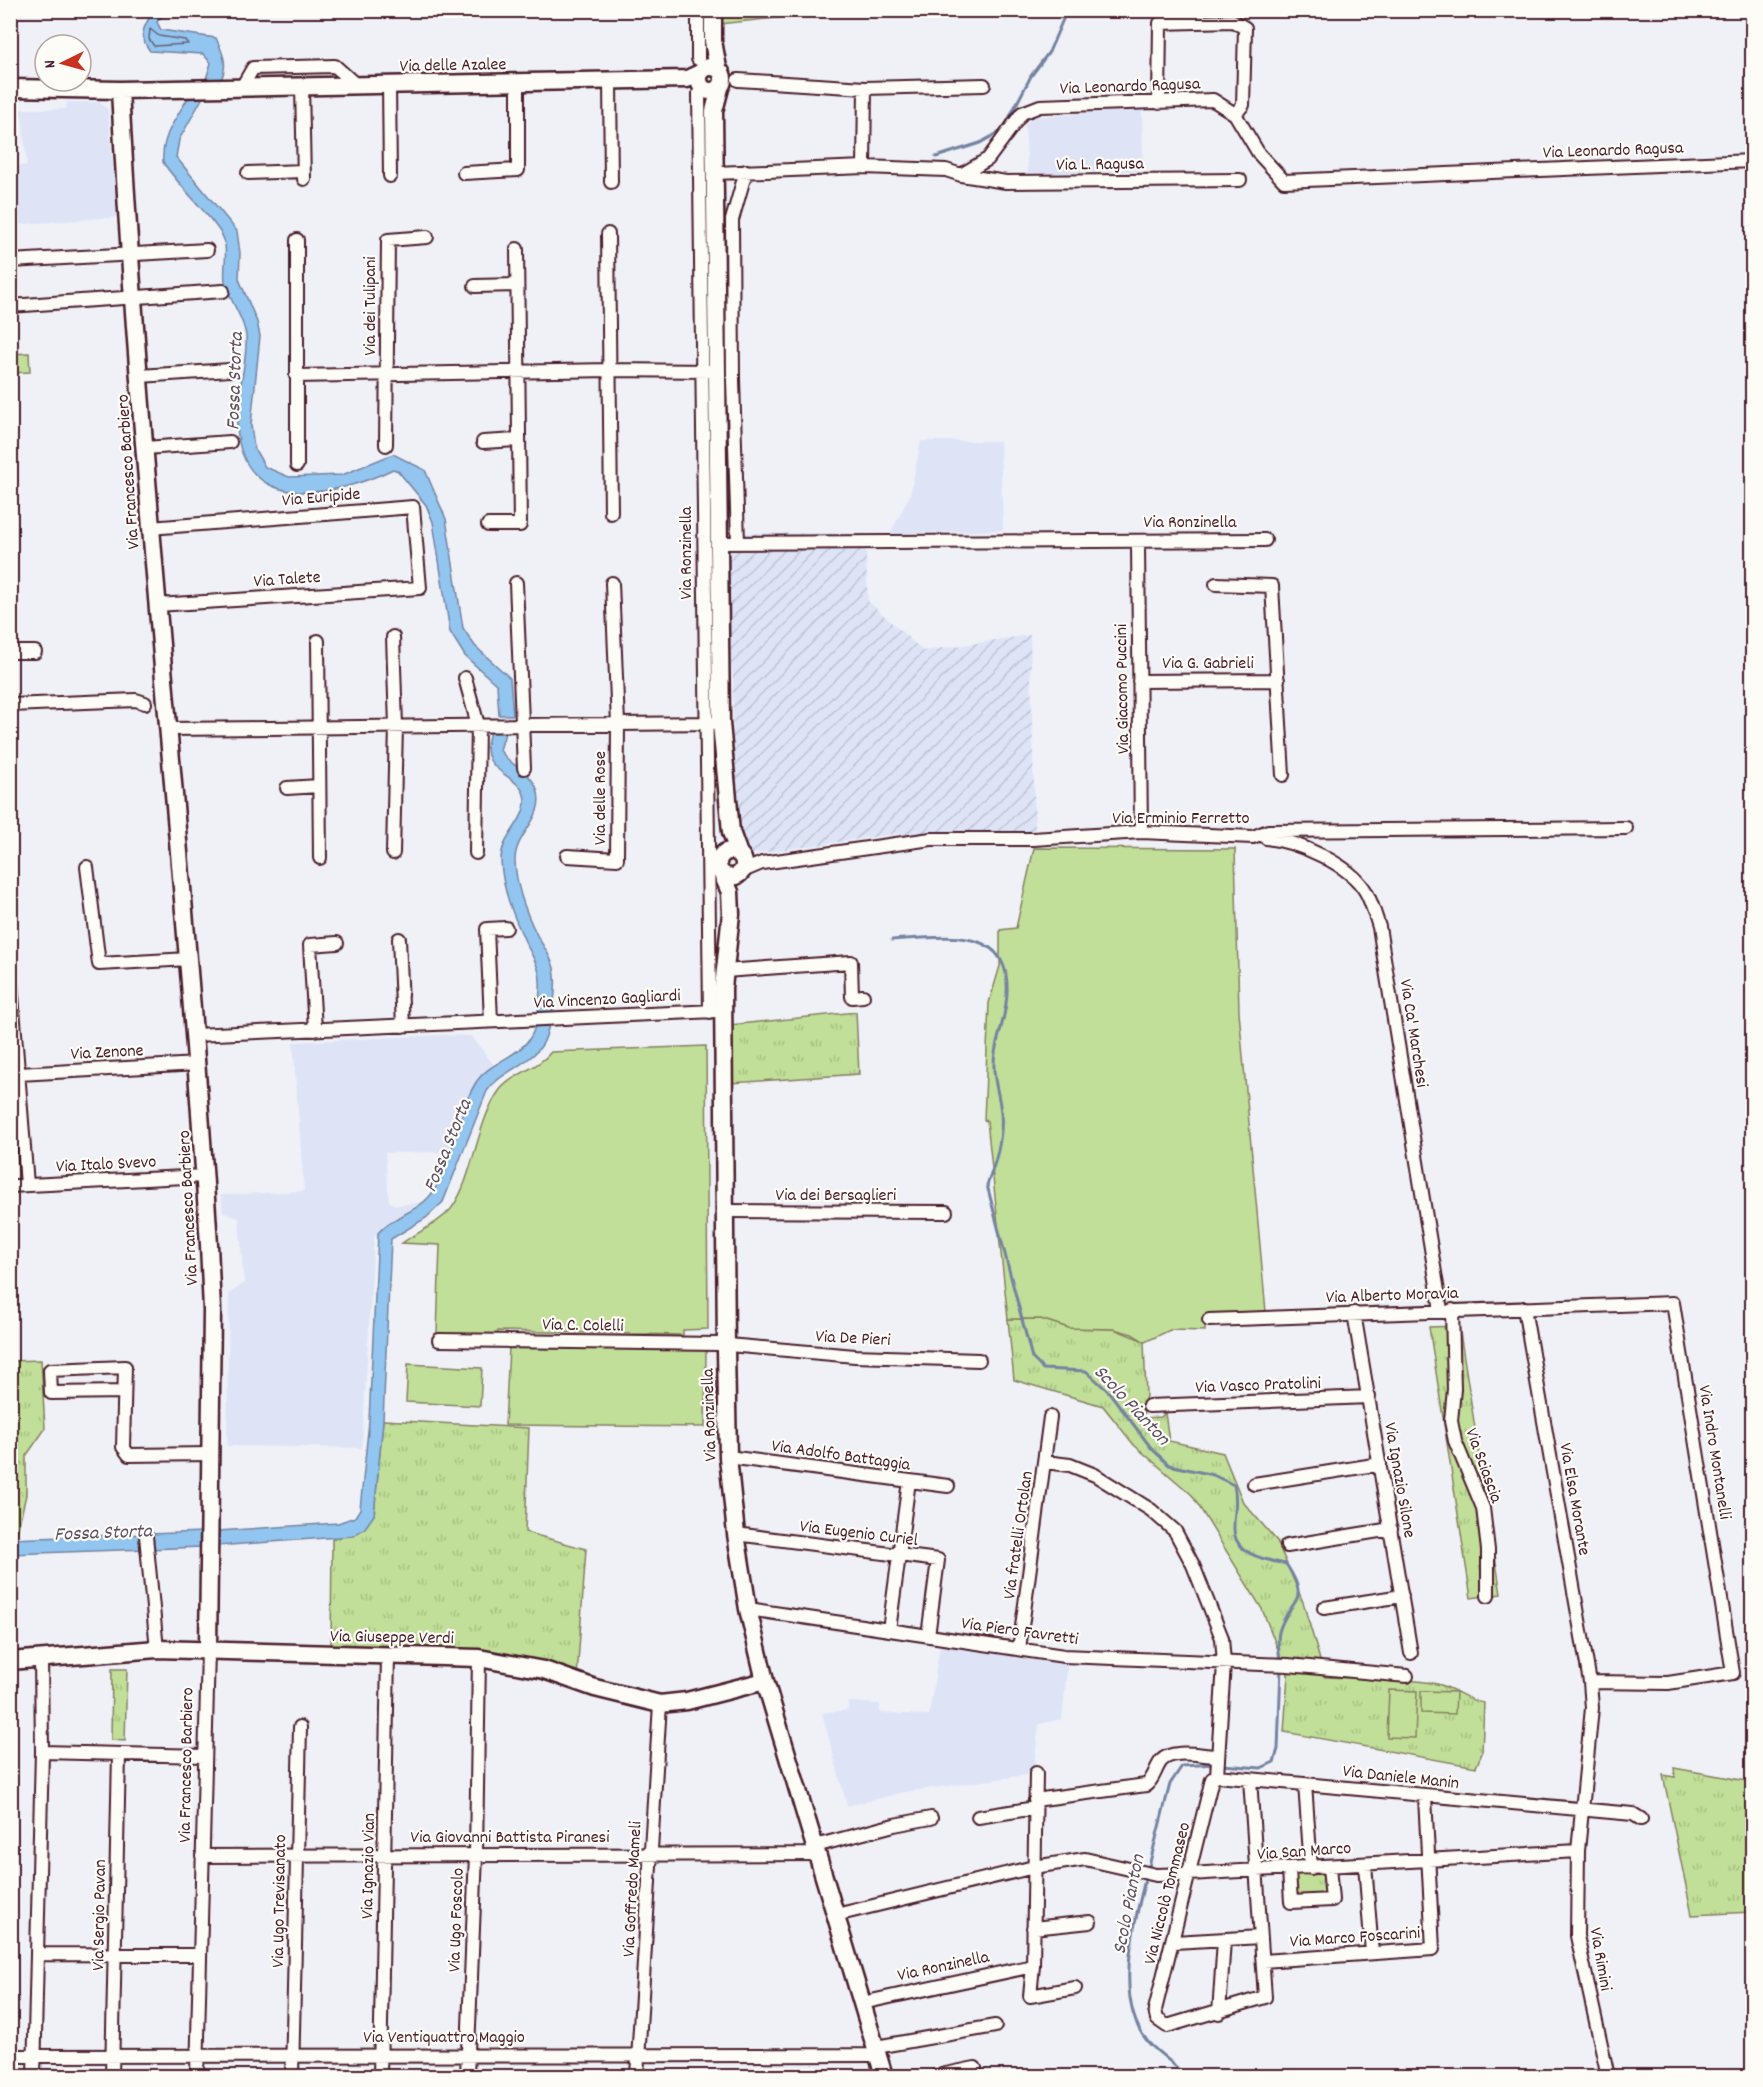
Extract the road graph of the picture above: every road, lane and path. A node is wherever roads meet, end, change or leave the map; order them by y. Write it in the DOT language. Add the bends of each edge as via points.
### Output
graph roads {
  1 [pos="698,10"];
  2 [pos="712,10"];
  3 [pos="703,78"];
  4 [pos="738,80"];
  5 [pos="610,81"];
  6 [pos="518,83"];
  7 [pos="389,84"];
  8 [pos="356,85"];
  9 [pos="984,85"];
  10 [pos="303,86"];
  11 [pos="242,87"];
  12 [pos="10,88"];
  13 [pos="865,88"];
  14 [pos="120,90"];
  15 [pos="1159,103"];
  16 [pos="1235,114"];
  17 [pos="1752,161"];
  18 [pos="864,167"];
  19 [pos="746,171"];
  20 [pos="248,172"];
  21 [pos="464,173"];
  22 [pos="715,173"];
  23 [pos="961,175"];
  24 [pos="390,176"];
  25 [pos="1240,180"];
  26 [pos="612,182"];
  27 [pos="608,234"];
  28 [pos="427,237"];
  29 [pos="297,240"];
  30 [pos="517,249"];
  31 [pos="207,250"];
  32 [pos="131,255"];
  33 [pos="10,261"];
  34 [pos="517,285"];
  35 [pos="475,286"];
  36 [pos="223,291"];
  37 [pos="134,295"];
  38 [pos="10,306"];
  39 [pos="230,370"];
  40 [pos="610,370"];
  41 [pos="711,371"];
  42 [pos="519,372"];
  43 [pos="387,375"];
  44 [pos="140,376"];
  45 [pos="296,376"];
  46 [pos="518,440"];
  47 [pos="230,442"];
  48 [pos="483,442"];
  49 [pos="386,445"];
  50 [pos="145,448"];
  51 [pos="297,465"];
  52 [pos="611,513"];
  53 [pos="488,525"];
  54 [pos="150,528"];
  55 [pos="1264,540"];
  56 [pos="738,542"];
  57 [pos="720,543"];
  58 [pos="1138,546"];
  59 [pos="612,583"];
  60 [pos="516,584"];
  61 [pos="1216,584"];
  62 [pos="420,588"];
  63 [pos="157,604"];
  64 [pos="393,637"];
  65 [pos="318,641"];
  66 [pos="10,652"];
  67 [pos="35,652"];
  68 [pos="465,678"];
  69 [pos="1278,680"];
  70 [pos="1139,681"];
  71 [pos="145,703"];
  72 [pos="10,705"];
  73 [pos="713,723"];
  74 [pos="618,724"];
  75 [pos="478,725"];
  76 [pos="523,725"];
  77 [pos="396,726"];
  78 [pos="318,727"];
  79 [pos="170,729"];
  80 [pos="524,768"];
  81 [pos="1283,774"];
  82 [pos="319,786"];
  83 [pos="287,788"];
  84 [pos="731,824"];
  85 [pos="1626,828"];
  86 [pos="1141,832"];
  87 [pos="1253,837"];
  88 [pos="393,853"];
  89 [pos="476,853"];
  90 [pos="567,856"];
  91 [pos="320,858"];
  92 [pos="737,866"];
  93 [pos="87,867"];
  94 [pos="506,928"];
  95 [pos="399,939"];
  96 [pos="337,943"];
  97 [pos="189,959"];
  98 [pos="10,970"];
  99 [pos="724,972"];
  100 [pos="863,996"];
  101 [pos="717,1011"];
  102 [pos="13,1017"];
  103 [pos="491,1021"];
  104 [pos="403,1026"];
  105 [pos="315,1030"];
  106 [pos="195,1035"];
  107 [pos="198,1064"];
  108 [pos="19,1074"];
  109 [pos="204,1176"];
  110 [pos="27,1185"];
  111 [pos="10,1186"];
  112 [pos="727,1211"];
  113 [pos="946,1212"];
  114 [pos="1575,1306"];
  115 [pos="1524,1308"];
  116 [pos="1447,1310"];
  117 [pos="1354,1313"];
  118 [pos="1209,1320"];
  119 [pos="439,1340"];
  120 [pos="726,1345"];
  121 [pos="979,1360"];
  122 [pos="124,1392"];
  123 [pos="1369,1397"];
  124 [pos="1149,1406"];
  125 [pos="1050,1418"];
  126 [pos="210,1454"];
  127 [pos="728,1457"];
  128 [pos="1045,1462"];
  129 [pos="1380,1464"];
  130 [pos="909,1482"];
  131 [pos="1254,1484"];
  132 [pos="948,1486"];
  133 [pos="1391,1529"];
  134 [pos="736,1534"];
  135 [pos="146,1537"];
  136 [pos="1287,1546"];
  137 [pos="899,1555"];
  138 [pos="1402,1596"];
  139 [pos="1488,1596"];
  140 [pos="1324,1608"];
  141 [pos="748,1609"];
  142 [pos="889,1630"];
  143 [pos="928,1636"];
  144 [pos="157,1649"];
  145 [pos="1019,1649"];
  146 [pos="207,1650"];
  147 [pos="1411,1653"];
  148 [pos="388,1656"];
  149 [pos="41,1657"];
  150 [pos="479,1658"];
  151 [pos="10,1661"];
  152 [pos="1224,1663"];
  153 [pos="1407,1676"];
  154 [pos="765,1681"];
  155 [pos="1590,1682"];
  156 [pos="1592,1696"];
  157 [pos="660,1704"];
  158 [pos="300,1727"];
  159 [pos="42,1752"];
  160 [pos="119,1754"];
  161 [pos="204,1756"];
  162 [pos="1218,1766"];
  163 [pos="1036,1773"];
  164 [pos="1250,1779"];
  165 [pos="1305,1784"];
  166 [pos="1425,1797"];
  167 [pos="1035,1804"];
  168 [pos="1582,1810"];
  169 [pos="978,1816"];
  170 [pos="931,1818"];
  171 [pos="1641,1819"];
  172 [pos="816,1850"];
  173 [pos="1578,1851"];
  174 [pos="385,1854"];
  175 [pos="476,1854"];
  176 [pos="651,1854"];
  177 [pos="202,1856"];
  178 [pos="297,1856"];
  179 [pos="1427,1860"];
  180 [pos="1365,1864"];
  181 [pos="1034,1867"];
  182 [pos="1329,1867"];
  183 [pos="1311,1868"];
  184 [pos="1289,1870"];
  185 [pos="1255,1872"];
  186 [pos="1190,1874"];
  187 [pos="836,1915"];
  188 [pos="1090,1922"];
  189 [pos="1033,1928"];
  190 [pos="1261,1937"];
  191 [pos="1224,1940"];
  192 [pos="1174,1942"];
  193 [pos="1372,1953"];
  194 [pos="38,1954"];
  195 [pos="199,1955"];
  196 [pos="116,1956"];
  197 [pos="1263,1961"];
  198 [pos="1033,1966"];
  199 [pos="1075,1988"];
  200 [pos="862,2003"];
  201 [pos="1218,2013"];
  202 [pos="994,2026"];
  203 [pos="877,2051"];
  204 [pos="113,2054"];
  205 [pos="197,2054"];
  206 [pos="381,2054"];
  207 [pos="468,2054"];
  208 [pos="639,2054"];
  209 [pos="292,2055"];
  210 [pos="10,2056"];
  211 [pos="35,2056"];
  212 [pos="975,2068"];
  213 [pos="34,2076"];
  214 [pos="112,2076"];
  215 [pos="197,2076"];
  216 [pos="292,2076"];
  217 [pos="380,2076"];
  218 [pos="467,2076"];
  219 [pos="637,2076"];
  220 [pos="884,2076"];
  221 [pos="936,2076"];
  222 [pos="1608,2076"];
  1 -- 3 [label="street, Via Ronzinella"];
  2 -- 3 [label="street, Via Ronzinella" via="713,41"];
  3 -- 5 [label="street, Via delle Azalee"];
  3 -- 22 [label="street, Via Ronzinella" via="714,111"];
  3 -- 41 [label="street, Via Ronzinella"];
  4 -- 13 [label="street"];
  5 -- 6 [label="street, Via delle Azalee"];
  5 -- 26 [label="street"];
  6 -- 7 [label="street, Via delle Azalee"];
  6 -- 21 [label="street, Via delle Azalee" via="518,170"];
  7 -- 8 [label="street, Via delle Azalee"];
  7 -- 24 [label="street, Via delle Azalee"];
  8 -- 10 [label="street, Via delle Azalee"];
  8 -- 11 [label="street" via="335,66 253,68"];
  9 -- 13 [label="street"];
  10 -- 11 [label="street, Via delle Azalee"];
  10 -- 20 [label="street" via="303,175"];
  11 -- 14 [label="street, Via delle Azalee"];
  12 -- 14 [label="street"];
  13 -- 18 [label="street"];
  14 -- 32 [label="street, Via Francesco Barbiero"];
  15 -- 16 [label="street, Via Leonardo Ragusa" via="1213,100"];
  15 -- 16 [label="street" via="1160,23 1233,21 1245,28 1243,105"];
  15 -- 23 [label="street, Via Leonardo Ragusa" via="1040,106 1022,113 988,159"];
  16 -- 17 [label="street, Via Leonardo Ragusa" via="1259,154 1284,180"];
  18 -- 19 [label="street"];
  18 -- 23 [label="street" via="946,170"];
  19 -- 22 [label="street"];
  19 -- 56 [label="street" via="732,220"];
  22 -- 41 [label="street, Via Ronzinella"];
  23 -- 25 [label="street, Via L. Ragusa" via="1006,182"];
  27 -- 40 [label="street"];
  28 -- 43 [label="street, Via dei Tulipani" via="388,240"];
  29 -- 45 [label="street"];
  30 -- 34 [label="street"];
  31 -- 32 [label="street"];
  32 -- 33 [label="street"];
  32 -- 37 [label="street, Via Francesco Barbiero"];
  34 -- 35 [label="street"];
  34 -- 42 [label="street"];
  36 -- 37 [label="street"];
  37 -- 38 [label="street"];
  37 -- 44 [label="street, Via Francesco Barbiero"];
  39 -- 44 [label="street"];
  40 -- 41 [label="street, Via dei Tulipani"];
  40 -- 42 [label="street, Via dei Tulipani"];
  40 -- 52 [label="street"];
  41 -- 57 [label="street, Via Ronzinella"];
  41 -- 73 [label="street, Via Ronzinella"];
  42 -- 43 [label="street, Via dei Tulipani"];
  42 -- 46 [label="street"];
  43 -- 45 [label="street, Via dei Tulipani"];
  43 -- 49 [label="street, Via dei Tulipani"];
  44 -- 50 [label="street, Via Francesco Barbiero"];
  45 -- 51 [label="street"];
  46 -- 48 [label="street"];
  46 -- 53 [label="street" via="520,525"];
  47 -- 50 [label="street"];
  50 -- 54 [label="street, Via Francesco Barbiero"];
  54 -- 62 [label="street, Via Euripide" via="413,507"];
  54 -- 63 [label="street, Via Francesco Barbiero"];
  55 -- 56 [label="street, Via Ronzinella"];
  56 -- 57 [label="street, Via Ronzinella"];
  57 -- 73 [label="street, Via Ronzinella"];
  58 -- 70 [label="street, Via Giacomo Puccini"];
  59 -- 74 [label="street, Via delle Rose"];
  60 -- 76 [label="street"];
  61 -- 69 [label="street, Via G. Gabrieli" via="1272,586"];
  62 -- 63 [label="street, Via Talete"];
  63 -- 79 [label="street, Via Francesco Barbiero"];
  64 -- 77 [label="street"];
  65 -- 78 [label="street"];
  66 -- 67 [label="street"];
  68 -- 75 [label="street"];
  69 -- 70 [label="street, Via G. Gabrieli"];
  69 -- 81 [label="street, Via G. Gabrieli"];
  70 -- 86 [label="street, Via Giacomo Puccini"];
  71 -- 72 [label="street" via="136,700"];
  73 -- 74 [label="street, Via delle Rose"];
  73 -- 84 [label="street, Via Ronzinella"];
  73 -- 101 [label="street, Via Ronzinella"];
  74 -- 76 [label="street, Via delle Rose"];
  74 -- 90 [label="street, Via delle Rose" via="617,859"];
  75 -- 76 [label="street, Via delle Rose"];
  75 -- 77 [label="street, Via delle Rose"];
  75 -- 89 [label="street"];
  76 -- 80 [label="street"];
  77 -- 78 [label="street, Via delle Rose"];
  77 -- 88 [label="street"];
  78 -- 79 [label="street, Via delle Rose"];
  78 -- 82 [label="street"];
  79 -- 97 [label="street, Via Francesco Barbiero"];
  82 -- 83 [label="street"];
  82 -- 91 [label="street"];
  84 -- 92 [label="street, Via Ronzinella"];
  84 -- 92 [label="street, Via Ronzinella" via="718,865"];
  85 -- 87 [label="street, Via Erminio Ferretto" via="1268,831"];
  86 -- 87 [label="street, Via Erminio Ferretto"];
  86 -- 92 [label="street, Via Erminio Ferretto" via="1033,839 923,839"];
  87 -- 116 [label="street, Via Ca' Marchesi" via="1300,845 1344,870 1365,890 1372,906 1379,927"];
  92 -- 99 [label="street, Via Ronzinella"];
  93 -- 97 [label="street" via="99,964"];
  94 -- 103 [label="street" via="487,929"];
  95 -- 104 [label="street"];
  96 -- 105 [label="street" via="310,945"];
  97 -- 106 [label="street, Via Francesco Barbiero"];
  98 -- 102 [label="street"];
  99 -- 100 [label="street" via="851,962 852,997"];
  99 -- 101 [label="street, Via Ronzinella"];
  101 -- 103 [label="street, Via Vincenzo Gagliardi"];
  101 -- 112 [label="street, Via Ronzinella"];
  102 -- 108 [label="street"];
  103 -- 104 [label="street, Via Vincenzo Gagliardi"];
  104 -- 105 [label="street, Via Vincenzo Gagliardi"];
  105 -- 106 [label="street, Via Vincenzo Gagliardi"];
  106 -- 107 [label="street, Via Francesco Barbiero"];
  107 -- 108 [label="street, Via Zenone"];
  107 -- 109 [label="street, Via Francesco Barbiero"];
  108 -- 110 [label="street"];
  109 -- 110 [label="street, Via Italo Svevo"];
  109 -- 126 [label="street, Via Francesco Barbiero" via="212,1310"];
  110 -- 111 [label="street, Via Italo Svevo"];
  112 -- 113 [label="street, Via dei Bersaglieri"];
  112 -- 120 [label="street, Via Ronzinella"];
  114 -- 115 [label="street, Via Alberto Moravia"];
  114 -- 155 [label="street, Via Indro Montanelli" via="1674,1303 1733,1673 1668,1683"];
  115 -- 116 [label="street, Via Alberto Moravia"];
  115 -- 155 [label="street, Via Elsa Morante"];
  116 -- 117 [label="street, Via Alberto Moravia"];
  116 -- 139 [label="street, Via Sciascia" via="1454,1389 1451,1421 1455,1441 1483,1508"];
  117 -- 118 [label="street, Via Alberto Moravia"];
  117 -- 123 [label="street, Via Ignazio Silone"];
  119 -- 120 [label="street, Via C. Colelli"];
  120 -- 121 [label="street, Via De Pieri" via="855,1356"];
  120 -- 127 [label="street, Via Ronzinella"];
  122 -- 122 [label="street" via="125,1367 50,1370 51,1393"];
  122 -- 126 [label="street" via="125,1452 136,1457"];
  123 -- 124 [label="street, Via Vasco Pratolini"];
  123 -- 129 [label="street, Via Ignazio Silone"];
  125 -- 128 [label="street, Via fratelli Ortolan"];
  126 -- 146 [label="street, Via Francesco Barbiero"];
  127 -- 130 [label="street, Via Adolfo Battaggia"];
  127 -- 134 [label="street, Via Ronzinella"];
  128 -- 145 [label="street, Via fratelli Ortolan"];
  128 -- 152 [label="street, Via fratelli Ortolan" via="1070,1465 1095,1475 1151,1510 1175,1531 1222,1638"];
  129 -- 131 [label="street"];
  129 -- 133 [label="street, Via Ignazio Silone"];
  130 -- 132 [label="street, Via Adolfo Battaggia"];
  130 -- 137 [label="street"];
  133 -- 136 [label="street"];
  133 -- 138 [label="street, Via Ignazio Silone"];
  134 -- 137 [label="street, Via Eugenio Curiel"];
  134 -- 141 [label="street, Via Ronzinella"];
  135 -- 144 [label="street"];
  137 -- 142 [label="street"];
  137 -- 143 [label="street, Via Eugenio Curiel" via="938,1560"];
  138 -- 140 [label="street"];
  138 -- 147 [label="street, Via Ignazio Silone"];
  141 -- 142 [label="street, Via Piero Favretti"];
  141 -- 154 [label="street, Via Ronzinella"];
  142 -- 143 [label="street, Via Piero Favretti"];
  143 -- 145 [label="street, Via Piero Favretti"];
  144 -- 146 [label="street, Via Giuseppe Verdi"];
  144 -- 149 [label="street, Via Giuseppe Verdi"];
  145 -- 152 [label="street, Via Piero Favretti" via="1064,1656"];
  146 -- 148 [label="street, Via Giuseppe Verdi"];
  146 -- 161 [label="street, Via Francesco Barbiero"];
  148 -- 150 [label="street, Via Giuseppe Verdi"];
  148 -- 174 [label="street, Via Ignazio Vian"];
  149 -- 151 [label="street, Via Giuseppe Verdi"];
  149 -- 159 [label="street"];
  150 -- 157 [label="street, Via Giuseppe Verdi" via="544,1670"];
  150 -- 175 [label="street, Via Ugo Foscolo"];
  152 -- 153 [label="street, Via Piero Favretti"];
  152 -- 162 [label="street, Via Niccolò Tommaseo"];
  154 -- 157 [label="street, Via Giuseppe Verdi"];
  154 -- 172 [label="street, Via Ronzinella"];
  155 -- 156 [label="street, Via Elsa Morante"];
  156 -- 168 [label="street, Via Rimini"];
  157 -- 176 [label="street, Via Goffredo Mameli"];
  158 -- 178 [label="street, Via Ugo Trevisanato"];
  159 -- 160 [label="street"];
  159 -- 194 [label="street"];
  160 -- 161 [label="street"];
  160 -- 196 [label="street, Via Sergio Pavan"];
  161 -- 177 [label="street, Via Francesco Barbiero"];
  162 -- 164 [label="street, Via Daniele Manin"];
  162 -- 167 [label="street" via="1170,1754 1146,1785"];
  162 -- 186 [label="street, Via Niccolò Tommaseo"];
  163 -- 167 [label="street"];
  164 -- 165 [label="street, Via Daniele Manin"];
  164 -- 185 [label="street"];
  165 -- 166 [label="street, Via Daniele Manin"];
  165 -- 183 [label="street"];
  166 -- 168 [label="street, Via Daniele Manin"];
  166 -- 179 [label="street"];
  167 -- 169 [label="street"];
  167 -- 181 [label="street"];
  168 -- 171 [label="street" via="1633,1814"];
  168 -- 173 [label="street, Via Rimini"];
  170 -- 172 [label="street" via="894,1824"];
  172 -- 176 [label="street, Via Giovanni Battista Piranesi"];
  172 -- 187 [label="street, Via Ronzinella"];
  173 -- 179 [label="street, Via San Marco"];
  173 -- 222 [label="street, Via Rimini" via="1577,1936"];
  174 -- 175 [label="street, Via Giovanni Battista Piranesi"];
  174 -- 178 [label="street, Via Giovanni Battista Piranesi"];
  174 -- 206 [label="street, Via Ignazio Vian"];
  175 -- 176 [label="street, Via Giovanni Battista Piranesi"];
  175 -- 207 [label="street, Via Ugo Foscolo"];
  176 -- 208 [label="street, Via Goffredo Mameli"];
  177 -- 178 [label="street, Via Giovanni Battista Piranesi"];
  177 -- 195 [label="street, Via Francesco Barbiero"];
  178 -- 209 [label="street, Via Ugo Trevisanato"];
  179 -- 180 [label="street, Via San Marco"];
  179 -- 193 [label="street, Via Marco Foscarini" via="1433,1949"];
  180 -- 182 [label="street, Via San Marco"];
  180 -- 193 [label="street"];
  181 -- 186 [label="street, Via San Marco" via="1085,1859 1156,1875"];
  181 -- 187 [label="street, Via San Marco"];
  181 -- 189 [label="street"];
  182 -- 183 [label="street, Via San Marco"];
  182 -- 184 [label="street" via="1332,1900 1291,1902"];
  183 -- 184 [label="street, Via San Marco"];
  184 -- 185 [label="street, Via San Marco"];
  185 -- 186 [label="street, Via San Marco"];
  185 -- 190 [label="street"];
  186 -- 192 [label="street, Via Niccolò Tommaseo"];
  187 -- 200 [label="street, Via Ronzinella"];
  188 -- 189 [label="street"];
  189 -- 198 [label="street"];
  190 -- 191 [label="street"];
  190 -- 197 [label="street"];
  191 -- 192 [label="street"];
  191 -- 201 [label="street"];
  192 -- 201 [label="street, Via Niccolò Tommaseo" via="1155,2010 1157,2019 1167,2026"];
  193 -- 197 [label="street, Via Marco Foscarini"];
  194 -- 196 [label="street"];
  194 -- 211 [label="street"];
  195 -- 196 [label="street"];
  195 -- 205 [label="street, Via Francesco Barbiero"];
  196 -- 204 [label="street, Via Sergio Pavan"];
  197 -- 201 [label="street, Via Niccolò Tommaseo" via="1266,1997"];
  198 -- 199 [label="street" via="1030,1996"];
  198 -- 200 [label="street, Via Ronzinella"];
  200 -- 203 [label="street, Via Ronzinella"];
  202 -- 203 [label="street"];
  203 -- 208 [label="street, Via Ventiquattro Maggio"];
  203 -- 220 [label="street, Via Ronzinella"];
  204 -- 205 [label="street, Via Ventiquattro Maggio"];
  204 -- 211 [label="street, Via Ventiquattro Maggio"];
  204 -- 214 [label="street, Via Sergio Pavan"];
  205 -- 209 [label="street, Via Ventiquattro Maggio"];
  205 -- 215 [label="street, Via Francesco Barbiero"];
  206 -- 207 [label="street, Via Ventiquattro Maggio"];
  206 -- 209 [label="street, Via Ventiquattro Maggio"];
  206 -- 217 [label="street, Via Ignazio Vian"];
  207 -- 208 [label="street, Via Ventiquattro Maggio"];
  207 -- 218 [label="street, Via Ugo Foscolo"];
  208 -- 219 [label="street, Via Goffredo Mameli"];
  209 -- 216 [label="street, Via Ugo Trevisanato"];
  210 -- 211 [label="street, Via Ventiquattro Maggio"];
  211 -- 213 [label="street"];
  212 -- 221 [label="street"];
}
